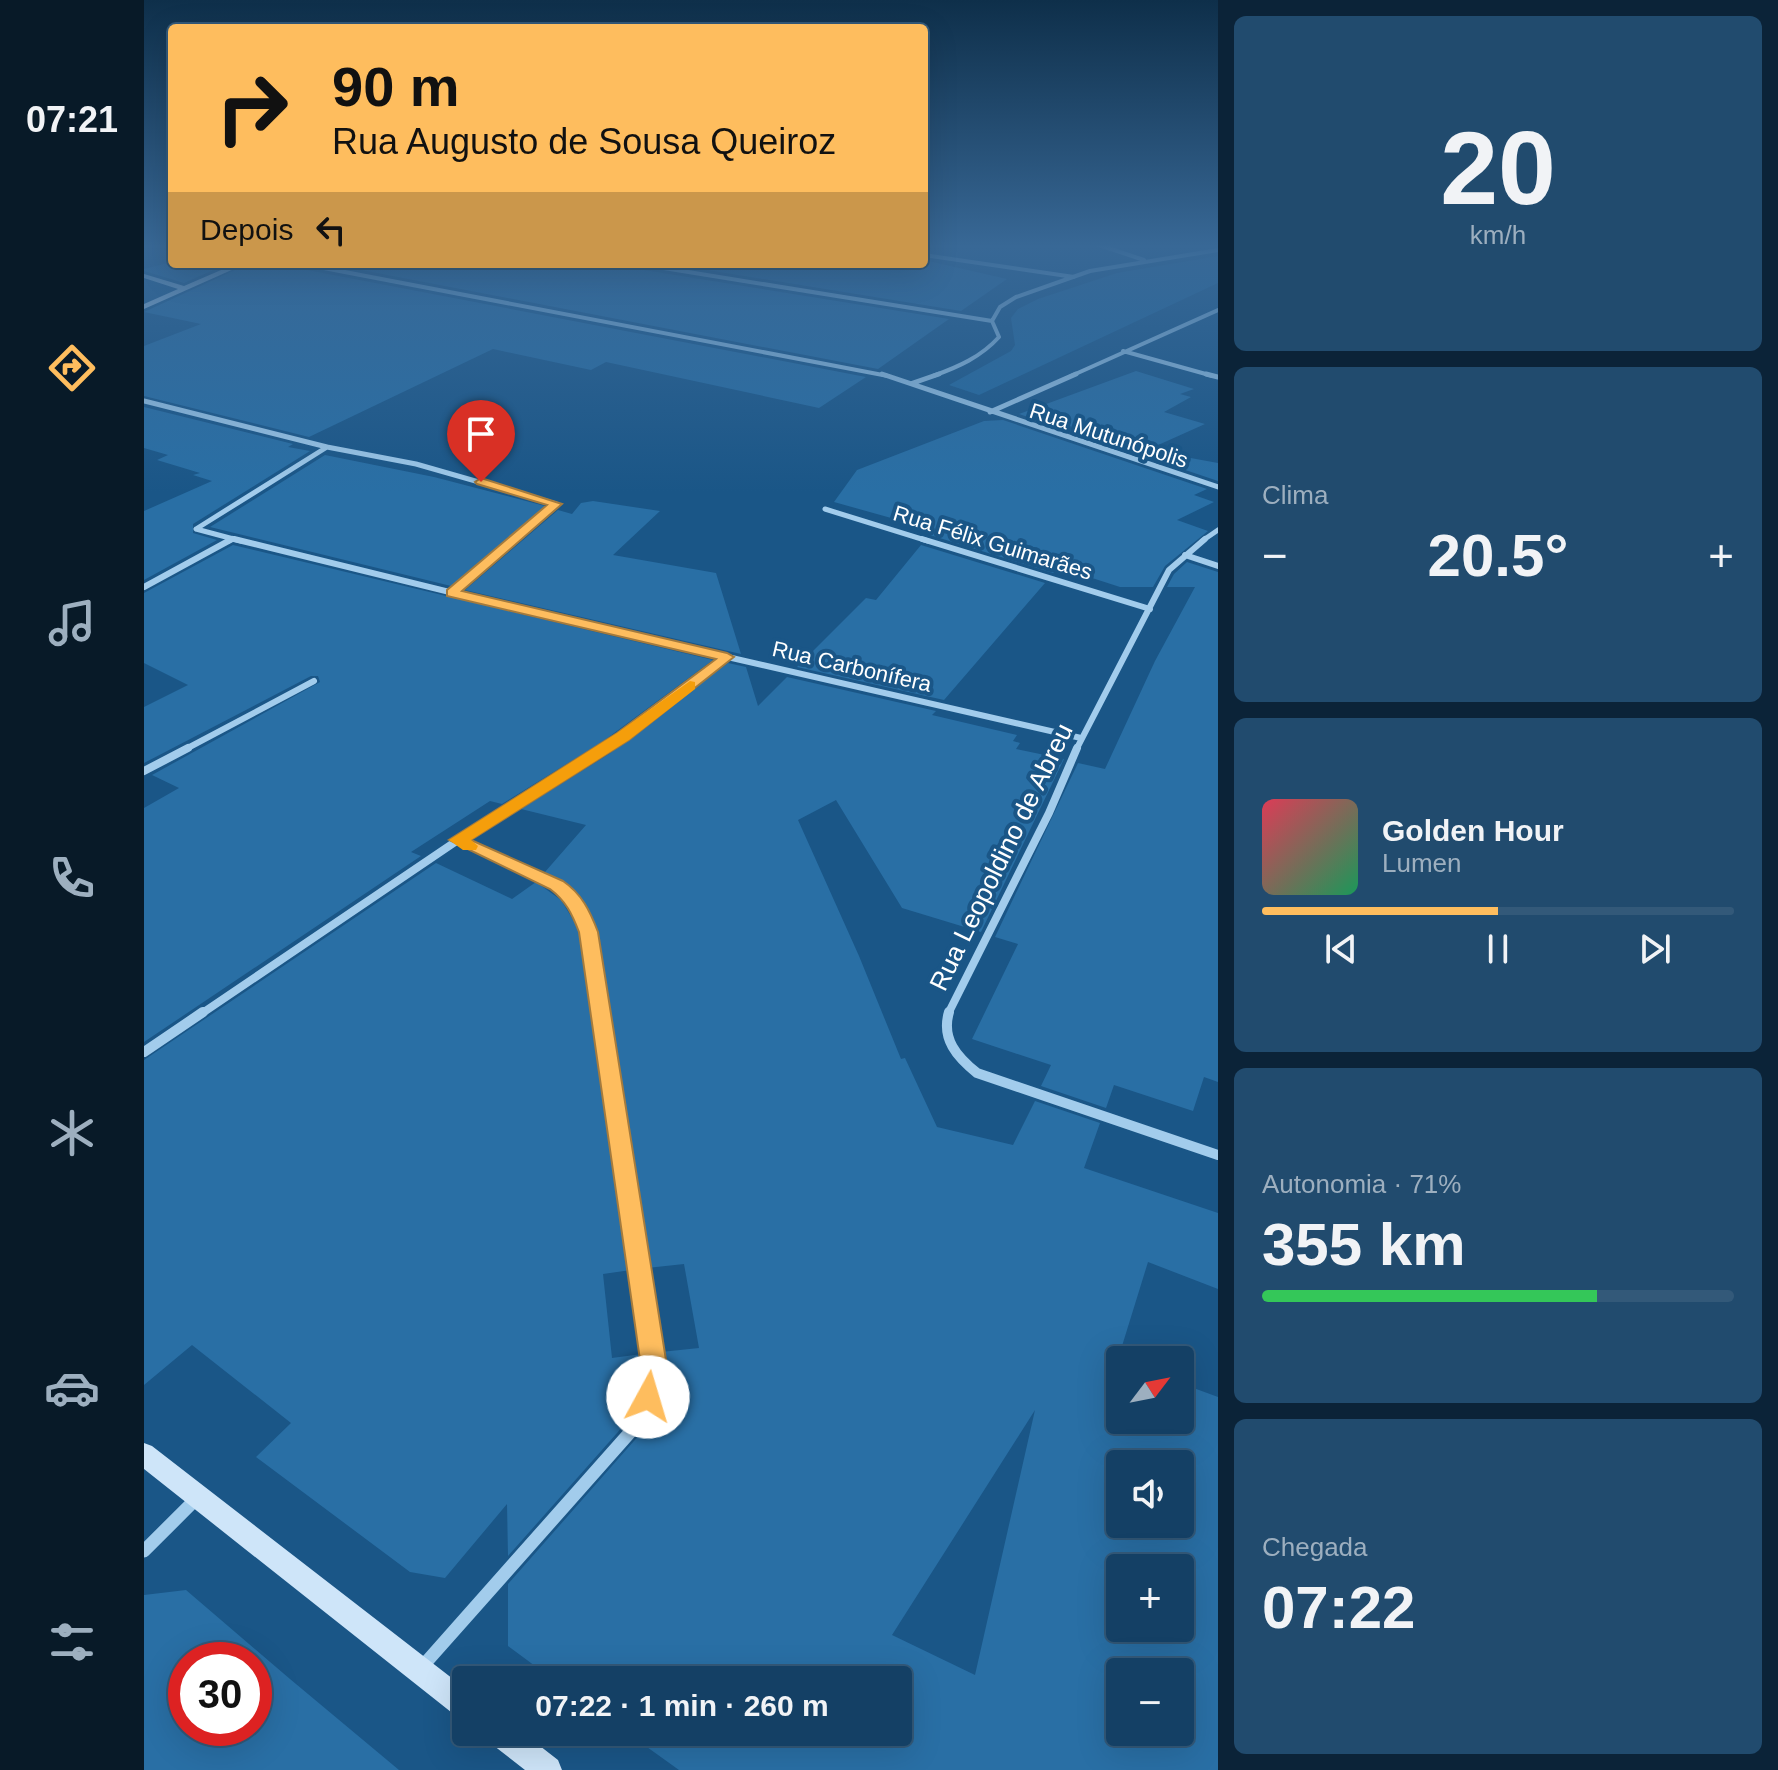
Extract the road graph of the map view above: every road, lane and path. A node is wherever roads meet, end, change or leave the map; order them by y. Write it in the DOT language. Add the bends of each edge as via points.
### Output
graph roads {
  1 [pos="634,327"];
  2 [pos="996,327"];
  3 [pos="1180,327"];
  4 [pos="1123,351"];
  5 [pos="1218,377"];
  6 [pos="913,383"];
  7 [pos="144,401"];
  8 [pos="990,412"];
  9 [pos="327,447"];
  10 [pos="1218,487"];
  11 [pos="825,509"];
  12 [pos="1218,530"];
  13 [pos="232,539"];
  14 [pos="1185,555"];
  15 [pos="1218,566"];
  16 [pos="144,587"];
  17 [pos="452,593"];
  18 [pos="1150,609"];
  19 [pos="727,657"];
  20 [pos="314,681"];
  21 [pos="1081,738"];
  22 [pos="144,771"];
  23 [pos="458,840"];
  24 [pos="144,1052"];
  25 [pos="1218,1155"];
  26 [pos="144,1454"];
  27 [pos="198,1496"];
  28 [pos="144,1551"];
  29 [pos="420,1670"];
  30 [pos="452,1695"];
  31 [pos="517,1746"];
  32 [pos="548,1770"];
  1 -- 6 [label="street, Rua Mutunópolis"];
  2 -- 6 [label="street" via="999,337 975,358"];
  3 -- 4 [label="street"];
  4 -- 5 [label="street"];
  4 -- 8 [label="street"];
  6 -- 8 [label="street, Rua Mutunópolis"];
  7 -- 9 [label="street"];
  8 -- 10 [label="street, Rua Mutunópolis"];
  9 -- 13 [label="street, Rua Carbonífera" via="196,529"];
  9 -- 17 [label="street" via="416,464 556,504"];
  11 -- 18 [label="street, Rua Félix Guimarães"];
  12 -- 14 [label="street, Rua Leopoldino de Abreu"];
  13 -- 16 [label="street"];
  13 -- 17 [label="street, Rua Carbonífera"];
  14 -- 15 [label="street"];
  14 -- 18 [label="street, Rua Leopoldino de Abreu" via="1169,570"];
  17 -- 19 [label="street, Rua Carbonífera"];
  18 -- 21 [label="street, Rua Leopoldino de Abreu"];
  19 -- 21 [label="street, Rua Carbonífera"];
  19 -- 23 [label="street" via="623,736"];
  20 -- 22 [label="street"];
  21 -- 25 [label="street, Rua Leopoldino de Abreu" via="947,1015 946,1035 957,1057 977,1073"];
  23 -- 24 [label="street"];
  23 -- 29 [label="street" via="556,885 580,910 588,932 653,1360 648,1397 633,1429"];
  26 -- 27 [label="main road"];
  27 -- 28 [label="street"];
  27 -- 29 [label="main road"];
  29 -- 30 [label="main road"];
  31 -- 32 [label="main road"];
}
